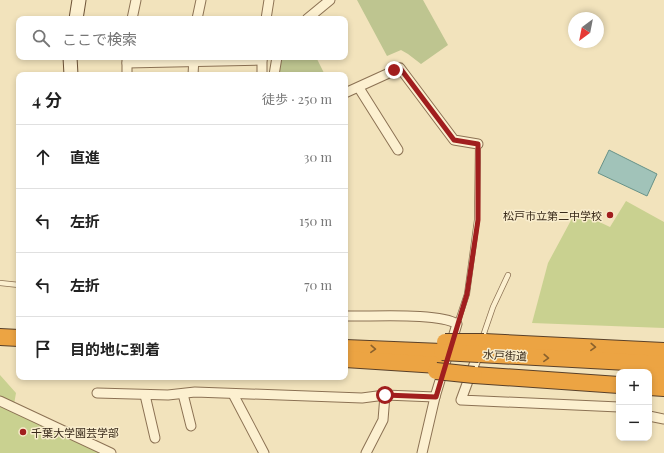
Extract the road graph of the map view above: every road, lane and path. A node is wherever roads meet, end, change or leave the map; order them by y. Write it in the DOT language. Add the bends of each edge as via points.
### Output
graph roads {
  1 [pos="79,0"];
  2 [pos="136,0"];
  3 [pos="200,0"];
  4 [pos="269,0"];
  5 [pos="330,0"];
  6 [pos="76,16"];
  7 [pos="133,16"];
  8 [pos="197,16"];
  9 [pos="266,16"];
  10 [pos="311,16"];
  11 [pos="70,60"];
  12 [pos="127,60"];
  13 [pos="193,60"];
  14 [pos="262,60"];
  15 [pos="276,60"];
  16 [pos="71,72"];
  17 [pos="127,72"];
  18 [pos="193,72"];
  19 [pos="262,72"];
  20 [pos="274,72"];
  21 [pos="359,88"];
  22 [pos="348,92"];
  23 [pos="478,144"];
  24 [pos="398,150"];
  25 [pos="508,274"];
  26 [pos="0,284"];
  27 [pos="16,284"];
  28 [pos="348,316"];
  29 [pos="457,324"];
  30 [pos="0,337"];
  31 [pos="16,338"];
  32 [pos="348,348"];
  33 [pos="664,351"];
  34 [pos="400,356"];
  35 [pos="440,358"];
  36 [pos="348,359"];
  37 [pos="478,360"];
  38 [pos="664,364"];
  39 [pos="616,374"];
  40 [pos="652,375"];
  41 [pos="664,376"];
  42 [pos="616,384"];
  43 [pos="652,387"];
  44 [pos="664,388"];
  45 [pos="97,393"];
  46 [pos="183,394"];
  47 [pos="233,394"];
  48 [pos="385,395"];
  49 [pos="145,396"];
  50 [pos="436,397"];
  51 [pos="0,400"];
  52 [pos="616,407"];
  53 [pos="652,417"];
  54 [pos="664,419"];
  55 [pos="191,426"];
  56 [pos="155,438"];
  57 [pos="111,453"];
  58 [pos="264,453"];
  59 [pos="366,453"];
  60 [pos="422,453"];
  1 -- 6 [label="street"];
  2 -- 7 [label="street"];
  3 -- 8 [label="street"];
  4 -- 9 [label="street"];
  5 -- 10 [label="street"];
  11 -- 16 [label="street"];
  12 -- 17 [label="street"];
  13 -- 18 [label="street"];
  14 -- 19 [label="street"];
  15 -- 20 [label="street"];
  21 -- 22 [label="street"];
  21 -- 23 [label="street" via="400,68 454,140"];
  21 -- 24 [label="street"];
  23 -- 29 [label="lane" via="478,220 467,294"];
  25 -- 37 [label="lane" via="492,307"];
  26 -- 27 [label="lane"];
  28 -- 29 [label="street" via="430,318 451,320"];
  29 -- 50 [label="street"];
  30 -- 31 [label="highway"];
  32 -- 34 [label="highway, 水戸街道, one-way"];
  37 -- 33 [label="highway, one-way"];
  34 -- 35 [label="highway, 水戸街道"];
  34 -- 35 [label="highway" via="422,343"];
  34 -- 36 [label="highway, 水戸街道"];
  35 -- 37 [label="highway, bridge"];
  35 -- 37 [label="highway, 水戸街道"];
  37 -- 38 [label="highway, 水戸街道, one-way"];
  37 -- 39 [label="highway, 水戸街道"];
  37 -- 42 [label="highway"];
  37 -- 52 [label="street" via="461,400"];
  40 -- 41 [label="highway"];
  43 -- 44 [label="highway"];
  45 -- 49 [label="street"];
  46 -- 47 [label="street"];
  46 -- 49 [label="street"];
  46 -- 55 [label="street"];
  47 -- 48 [label="street" via="362,398"];
  47 -- 58 [label="street"];
  48 -- 50 [label="street"];
  48 -- 59 [label="street" via="383,420"];
  49 -- 56 [label="street"];
  50 -- 60 [label="street"];
  51 -- 57 [label="street"];
  53 -- 54 [label="street"];
}
